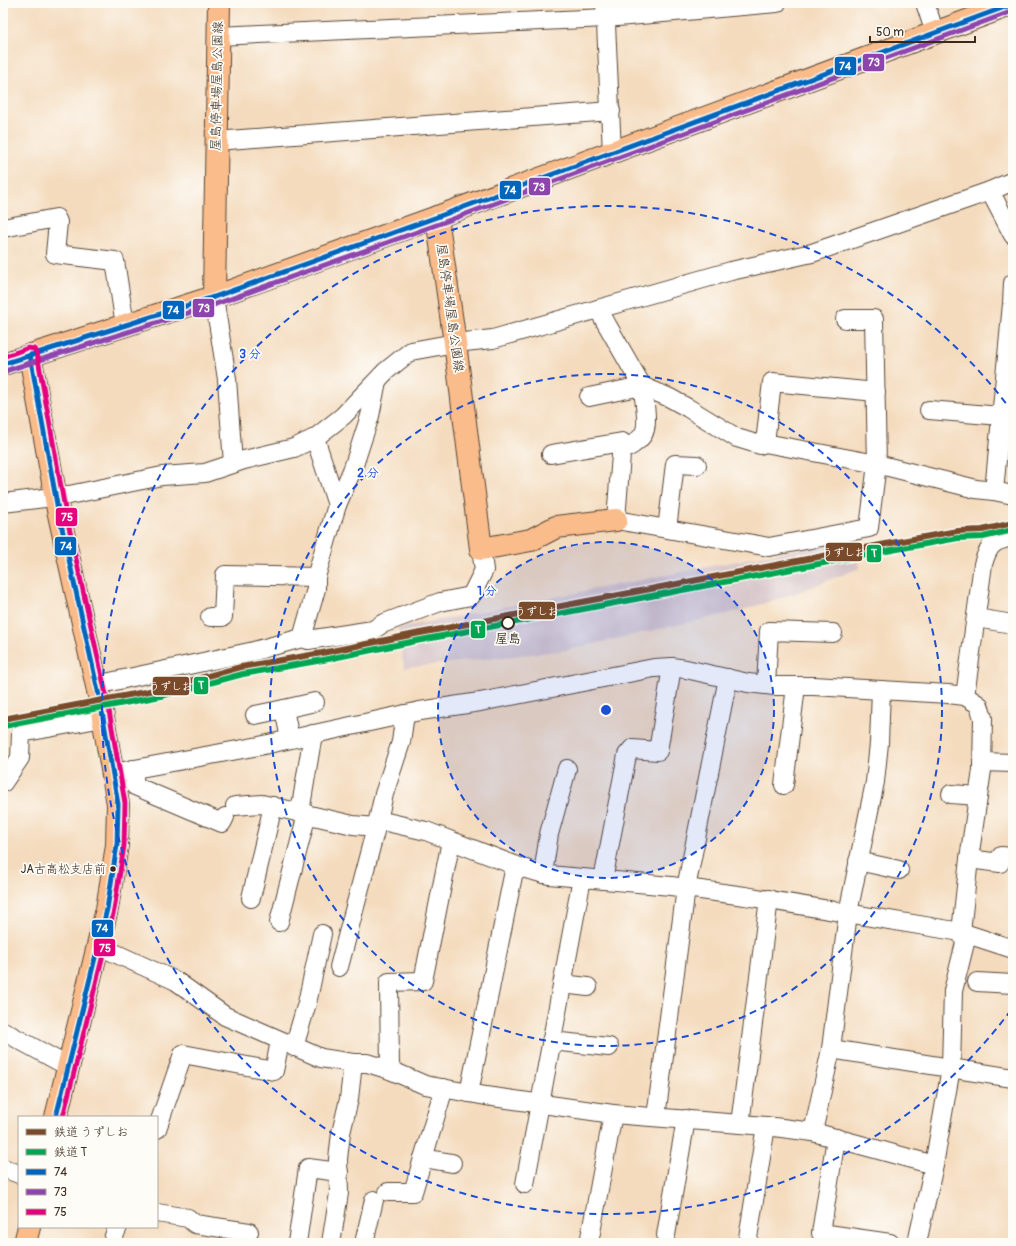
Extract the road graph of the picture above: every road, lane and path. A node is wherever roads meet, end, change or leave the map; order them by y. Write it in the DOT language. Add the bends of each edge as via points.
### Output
graph roads {
  1 [pos="219,3"];
  2 [pos="777,3"];
  3 [pos="924,3"];
  4 [pos="1013,4"];
  5 [pos="606,11"];
  6 [pos="935,33"];
  7 [pos="218,36"];
  8 [pos="611,111"];
  9 [pos="216,141"];
  10 [pos="612,152"];
  11 [pos="1013,181"];
  12 [pos="990,191"];
  13 [pos="437,217"];
  14 [pos="3,228"];
  15 [pos="1013,235"];
  16 [pos="1013,283"];
  17 [pos="214,297"];
  18 [pos="598,309"];
  19 [pos="845,318"];
  20 [pos="125,325"];
  21 [pos="455,343"];
  22 [pos="30,355"];
  23 [pos="3,364"];
  24 [pos="377,382"];
  25 [pos="1009,383"];
  26 [pos="642,386"];
  27 [pos="876,392"];
  28 [pos="589,397"];
  29 [pos="929,410"];
  30 [pos="1001,416"];
  31 [pos="315,438"];
  32 [pos="765,443"];
  33 [pos="621,451"];
  34 [pos="551,454"];
  35 [pos="233,464"];
  36 [pos="877,464"];
  37 [pos="697,465"];
  38 [pos="994,491"];
  39 [pos="1013,495"];
  40 [pos="56,496"];
  41 [pos="3,503"];
  42 [pos="337,505"];
  43 [pos="616,520"];
  44 [pos="666,529"];
  45 [pos="1013,537"];
  46 [pos="481,549"];
  47 [pos="316,577"];
  48 [pos="210,617"];
  49 [pos="976,618"];
  50 [pos="1013,624"];
  51 [pos="833,633"];
  52 [pos="302,638"];
  53 [pos="672,667"];
  54 [pos="728,678"];
  55 [pos="96,684"];
  56 [pos="766,685"];
  57 [pos="796,686"];
  58 [pos="881,690"];
  59 [pos="965,696"];
  60 [pos="315,702"];
  61 [pos="284,709"];
  62 [pos="405,714"];
  63 [pos="255,715"];
  64 [pos="103,718"];
  65 [pos="313,734"];
  66 [pos="290,739"];
  67 [pos="982,762"];
  68 [pos="1013,763"];
  69 [pos="566,769"];
  70 [pos="123,771"];
  71 [pos="3,783"];
  72 [pos="784,785"];
  73 [pos="951,794"];
  74 [pos="978,796"];
  75 [pos="273,806"];
  76 [pos="303,813"];
  77 [pos="377,824"];
  78 [pos="451,841"];
  79 [pos="1013,857"];
  80 [pos="969,859"];
  81 [pos="858,862"];
  82 [pos="516,866"];
  83 [pos="899,870"];
  84 [pos="543,874"];
  85 [pos="582,878"];
  86 [pos="603,880"];
  87 [pos="686,888"];
  88 [pos="251,898"];
  89 [pos="769,900"];
  90 [pos="848,912"];
  91 [pos="279,922"];
  92 [pos="961,932"];
  93 [pos="322,934"];
  94 [pos="99,946"];
  95 [pos="1013,949"];
  96 [pos="339,967"];
  97 [pos="977,982"];
  98 [pos="562,984"];
  99 [pos="1013,984"];
  100 [pos="588,987"];
  101 [pos="3,1030"];
  102 [pos="551,1041"];
  103 [pos="287,1044"];
  104 [pos="609,1047"];
  105 [pos="830,1049"];
  106 [pos="353,1063"];
  107 [pos="69,1067"];
  108 [pos="951,1068"];
  109 [pos="390,1070"];
  110 [pos="1013,1078"];
  111 [pos="444,1088"];
  112 [pos="469,1093"];
  113 [pos="540,1103"];
  114 [pos="613,1114"];
  115 [pos="56,1116"];
  116 [pos="656,1116"];
  117 [pos="686,1119"];
  118 [pos="740,1124"];
  119 [pos="158,1126"];
  120 [pos="766,1126"];
  121 [pos="812,1132"];
  122 [pos="836,1138"];
  123 [pos="423,1158"];
  124 [pos="452,1163"];
  125 [pos="934,1165"];
  126 [pos="3,1168"];
  127 [pos="339,1172"];
  128 [pos="18,1174"];
  129 [pos="525,1184"];
  130 [pos="158,1213"];
  131 [pos="29,1228"];
  132 [pos="118,1228"];
  133 [pos="249,1232"];
  134 [pos="666,1235"];
  135 [pos="748,1238"];
  136 [pos="25,1243"];
  137 [pos="113,1243"];
  138 [pos="297,1243"];
  139 [pos="331,1243"];
  140 [pos="364,1243"];
  141 [pos="589,1243"];
  142 [pos="890,1243"];
  143 [pos="917,1243"];
  1 -- 7 [label="main road, 屋島停車場屋島公園線"];
  2 -- 5 [label="street"];
  3 -- 6 [label="street"];
  4 -- 6 [label="main road"];
  5 -- 7 [label="street"];
  5 -- 8 [label="street"];
  6 -- 10 [label="main road"];
  7 -- 9 [label="main road, 屋島停車場屋島公園線"];
  8 -- 9 [label="street"];
  8 -- 10 [label="street"];
  9 -- 17 [label="main road, 屋島停車場屋島公園線"];
  10 -- 13 [label="main road"];
  11 -- 12 [label="street"];
  12 -- 15 [label="street"];
  12 -- 18 [label="street" via="812,253 731,270"];
  13 -- 17 [label="main road"];
  13 -- 21 [label="main road, 屋島停車場屋島公園線"];
  14 -- 20 [label="street" via="56,218 58,222 55,254 115,261"];
  16 -- 25 [label="street"];
  17 -- 20 [label="main road"];
  17 -- 35 [label="street" via="227,379"];
  18 -- 21 [label="street" via="493,339"];
  18 -- 26 [label="street"];
  19 -- 27 [label="street" via="874,318"];
  20 -- 22 [label="main road"];
  21 -- 24 [label="street" via="411,351"];
  21 -- 46 [label="main road, 屋島停車場屋島公園線"];
  22 -- 23 [label="main road"];
  22 -- 40 [label="main road"];
  24 -- 31 [label="street" via="343,416"];
  24 -- 42 [label="street" via="370,416 353,468"];
  25 -- 30 [label="street"];
  26 -- 28 [label="street"];
  26 -- 32 [label="street" via="670,398 736,438 760,445"];
  26 -- 33 [label="street" via="646,421 643,436"];
  27 -- 32 [label="street" via="772,382"];
  27 -- 36 [label="street"];
  29 -- 30 [label="street"];
  30 -- 38 [label="street"];
  31 -- 35 [label="street" via="294,448"];
  31 -- 42 [label="street"];
  32 -- 36 [label="street"];
  33 -- 34 [label="street" via="622,442"];
  33 -- 43 [label="street"];
  35 -- 40 [label="street" via="205,473 162,476"];
  36 -- 38 [label="street" via="976,489"];
  36 -- 44 [label="street" via="869,528 769,547"];
  37 -- 44 [label="street" via="675,464"];
  38 -- 39 [label="street"];
  40 -- 41 [label="street"];
  40 -- 55 [label="main road"];
  42 -- 47 [label="street"];
  43 -- 44 [label="street"];
  43 -- 46 [label="main road" via="556,527 531,540"];
  45 -- 49 [label="street" via="998,540 988,549 983,564"];
  46 -- 52 [label="street" via="484,570 471,596 440,602 382,624 373,630 308,640"];
  47 -- 48 [label="street" via="225,575 223,617"];
  47 -- 52 [label="street" via="316,589"];
  49 -- 50 [label="street"];
  49 -- 59 [label="street"];
  51 -- 56 [label="street" via="769,631"];
  52 -- 55 [label="street" via="254,651"];
  53 -- 54 [label="street"];
  53 -- 62 [label="street" via="654,668"];
  53 -- 86 [label="street" via="658,751 632,749 627,755"];
  54 -- 56 [label="street"];
  54 -- 87 [label="street"];
  55 -- 64 [label="main road"];
  56 -- 57 [label="street"];
  57 -- 58 [label="street"];
  57 -- 72 [label="street"];
  58 -- 59 [label="street"];
  58 -- 81 [label="street" via="875,782"];
  59 -- 67 [label="street" via="979,705 983,718"];
  60 -- 61 [label="street"];
  61 -- 63 [label="street"];
  61 -- 66 [label="street"];
  62 -- 65 [label="street"];
  62 -- 77 [label="street" via="401,742"];
  64 -- 70 [label="main road"];
  64 -- 71 [label="street" via="21,734 20,758"];
  65 -- 66 [label="street"];
  65 -- 76 [label="street"];
  66 -- 70 [label="street"];
  67 -- 68 [label="street"];
  67 -- 74 [label="street"];
  69 -- 84 [label="street" via="549,834"];
  70 -- 75 [label="street" via="136,786 222,823 230,812 262,804"];
  70 -- 94 [label="main road" via="118,804 117,845"];
  73 -- 74 [label="street"];
  74 -- 80 [label="street"];
  75 -- 76 [label="street"];
  75 -- 88 [label="street"];
  76 -- 77 [label="street" via="353,825"];
  76 -- 91 [label="street"];
  77 -- 78 [label="street" via="426,831"];
  77 -- 96 [label="street"];
  78 -- 82 [label="street"];
  78 -- 109 [label="street" via="423,981 389,982"];
  79 -- 80 [label="street" via="1001,856 1000,863"];
  80 -- 92 [label="street"];
  81 -- 83 [label="street"];
  81 -- 90 [label="street"];
  82 -- 84 [label="street"];
  82 -- 112 [label="street"];
  84 -- 85 [label="street"];
  85 -- 86 [label="street"];
  85 -- 98 [label="street"];
  86 -- 87 [label="street"];
  87 -- 89 [label="street"];
  87 -- 116 [label="street"];
  89 -- 90 [label="street"];
  89 -- 118 [label="street"];
  90 -- 92 [label="street"];
  90 -- 105 [label="street"];
  92 -- 95 [label="street"];
  92 -- 108 [label="street" via="964,943 954,991"];
  93 -- 103 [label="street" via="307,1002"];
  94 -- 103 [label="street" via="176,981 225,1016"];
  94 -- 107 [label="main road"];
  97 -- 99 [label="street"];
  98 -- 100 [label="street"];
  98 -- 102 [label="street"];
  101 -- 107 [label="street"];
  102 -- 104 [label="street"];
  102 -- 113 [label="street"];
  103 -- 106 [label="street" via="321,1058"];
  103 -- 119 [label="street" via="274,1071 183,1054"];
  105 -- 108 [label="street"];
  105 -- 121 [label="street"];
  106 -- 109 [label="street" via="367,1063"];
  106 -- 127 [label="street" via="349,1099 341,1133"];
  107 -- 115 [label="main road"];
  108 -- 110 [label="street"];
  108 -- 125 [label="street"];
  109 -- 111 [label="street" via="425,1085"];
  111 -- 112 [label="street"];
  111 -- 123 [label="street"];
  112 -- 113 [label="street"];
  113 -- 114 [label="street"];
  113 -- 129 [label="street"];
  114 -- 116 [label="street"];
  114 -- 141 [label="street"];
  116 -- 117 [label="street"];
  117 -- 118 [label="street"];
  117 -- 134 [label="street"];
  118 -- 120 [label="street"];
  120 -- 121 [label="street"];
  120 -- 135 [label="street"];
  121 -- 122 [label="street"];
  122 -- 125 [label="street"];
  122 -- 142 [label="street" via="821,1233"];
  123 -- 124 [label="street"];
  123 -- 140 [label="street" via="413,1192 381,1196"];
  125 -- 143 [label="street"];
  126 -- 128 [label="street"];
  127 -- 138 [label="street" via="308,1168"];
  127 -- 139 [label="street" via="339,1193"];
  130 -- 133 [label="street" via="188,1218 195,1224"];
  131 -- 136 [label="main road"];
  132 -- 137 [label="street"];
}
